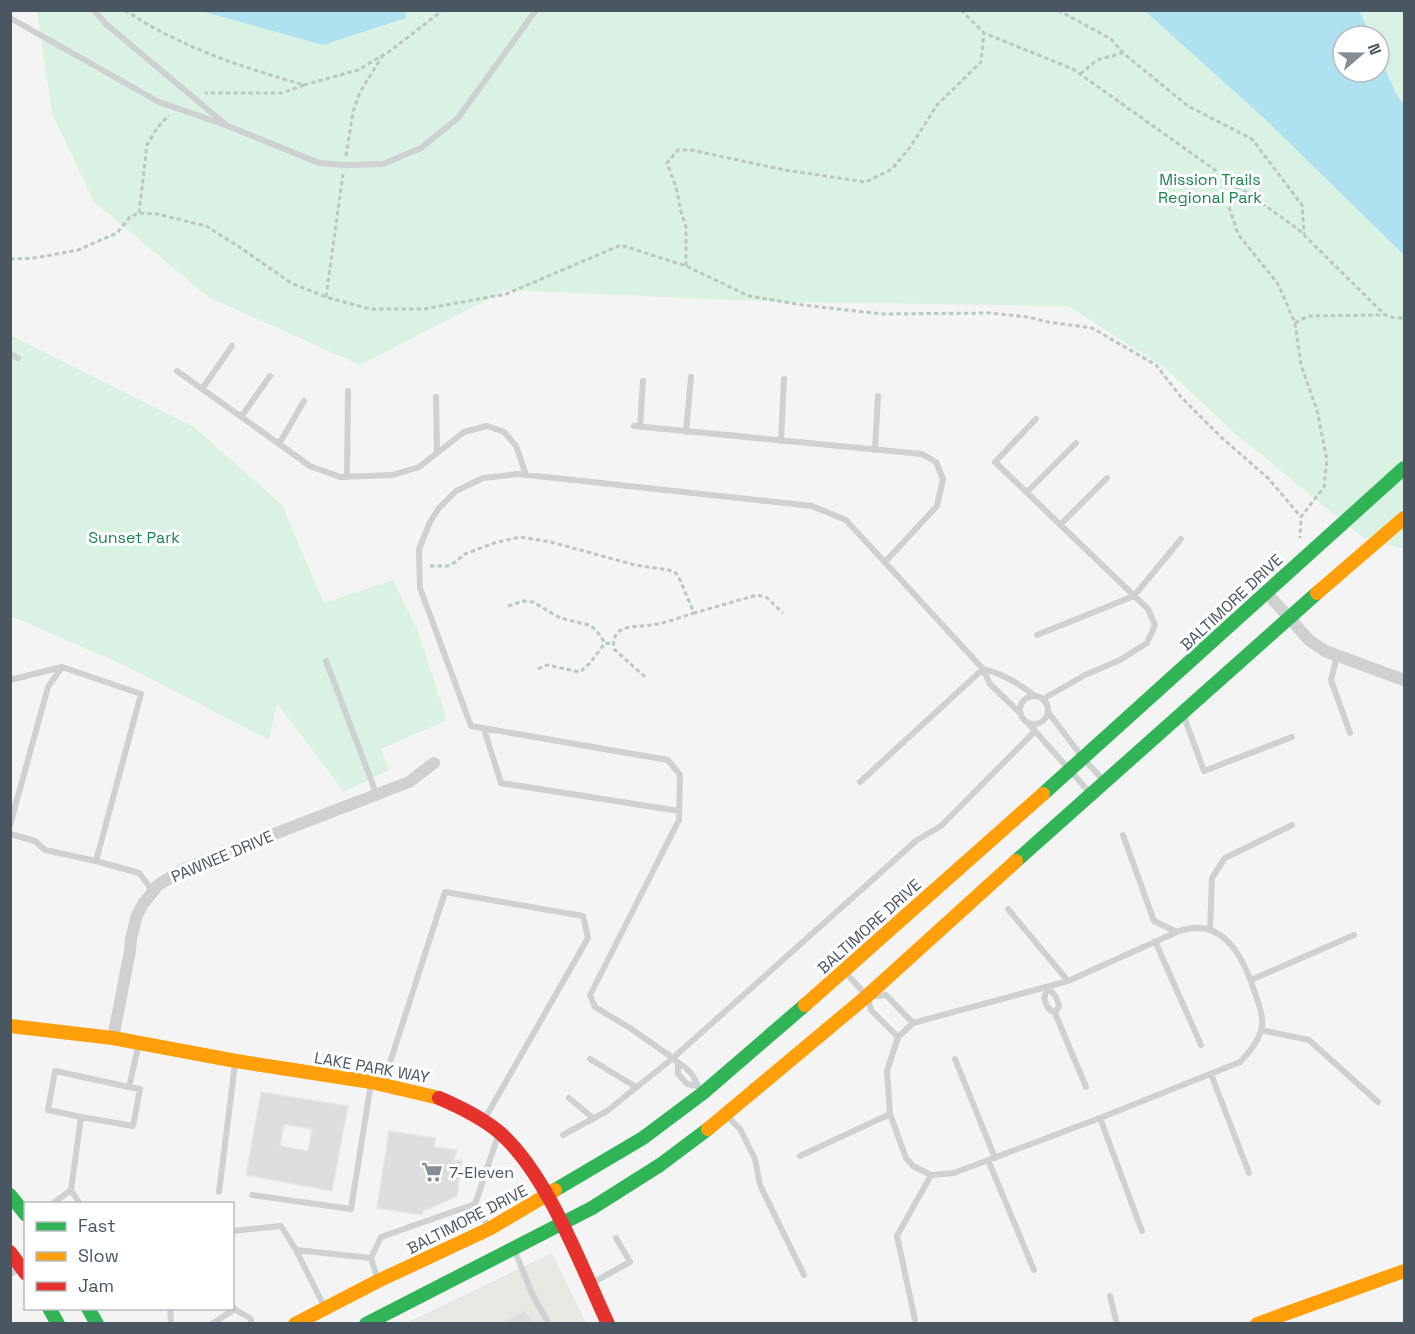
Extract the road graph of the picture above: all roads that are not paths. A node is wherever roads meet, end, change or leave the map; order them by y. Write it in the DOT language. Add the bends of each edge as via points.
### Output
graph roads {
  1 [pos="94,10"];
  2 [pos="536,10"];
  3 [pos="10,18"];
  4 [pos="228,126"];
  5 [pos="232,346"];
  6 [pos="10,354"];
  7 [pos="18,358"];
  8 [pos="177,371"];
  9 [pos="270,376"];
  10 [pos="691,377"];
  11 [pos="784,379"];
  12 [pos="643,381"];
  13 [pos="202,389"];
  14 [pos="348,391"];
  15 [pos="878,396"];
  16 [pos="436,397"];
  17 [pos="304,401"];
  18 [pos="242,417"];
  19 [pos="1036,419"];
  20 [pos="686,432"];
  21 [pos="781,441"];
  22 [pos="1076,443"];
  23 [pos="279,444"];
  24 [pos="875,450"];
  25 [pos="437,452"];
  26 [pos="1404,468"];
  27 [pos="526,475"];
  28 [pos="347,477"];
  29 [pos="1107,478"];
  30 [pos="1027,492"];
  31 [pos="1404,518"];
  32 [pos="1060,525"];
  33 [pos="1181,539"];
  34 [pos="886,561"];
  35 [pos="1266,592"];
  36 [pos="1134,596"];
  37 [pos="1289,617"];
  38 [pos="1037,635"];
  39 [pos="1338,655"];
  40 [pos="326,661"];
  41 [pos="62,667"];
  42 [pos="983,669"];
  43 [pos="10,680"];
  44 [pos="1404,680"];
  45 [pos="1035,696"];
  46 [pos="1043,699"];
  47 [pos="1048,712"];
  48 [pos="1182,713"];
  49 [pos="1021,714"];
  50 [pos="1027,722"];
  51 [pos="484,729"];
  52 [pos="1035,731"];
  53 [pos="1350,733"];
  54 [pos="1292,737"];
  55 [pos="1083,758"];
  56 [pos="434,763"];
  57 [pos="1070,770"];
  58 [pos="861,782"];
  59 [pos="1104,782"];
  60 [pos="376,793"];
  61 [pos="1090,794"];
  62 [pos="679,811"];
  63 [pos="10,825"];
  64 [pos="1292,825"];
  65 [pos="10,834"];
  66 [pos="1122,835"];
  67 [pos="96,861"];
  68 [pos="153,891"];
  69 [pos="1008,909"];
  70 [pos="1210,930"];
  71 [pos="1177,932"];
  72 [pos="1354,935"];
  73 [pos="1155,941"];
  74 [pos="844,971"];
  75 [pos="1251,980"];
  76 [pos="1068,981"];
  77 [pos="1048,988"];
  78 [pos="867,996"];
  79 [pos="1055,1013"];
  80 [pos="914,1023"];
  81 [pos="10,1026"];
  82 [pos="1261,1030"];
  83 [pos="898,1037"];
  84 [pos="113,1038"];
  85 [pos="139,1043"];
  86 [pos="1201,1045"];
  87 [pos="590,1059"];
  88 [pos="955,1059"];
  89 [pos="236,1061"];
  90 [pos="675,1061"];
  91 [pos="1211,1074"];
  92 [pos="377,1084"];
  93 [pos="129,1087"];
  94 [pos="636,1087"];
  95 [pos="1086,1087"];
  96 [pos="569,1098"];
  97 [pos="711,1101"];
  98 [pos="1378,1102"];
  99 [pos="890,1114"];
  100 [pos="81,1117"];
  101 [pos="593,1118"];
  102 [pos="1100,1118"];
  103 [pos="484,1120"];
  104 [pos="500,1132"];
  105 [pos="563,1135"];
  106 [pos="800,1156"];
  107 [pos="991,1159"];
  108 [pos="1249,1173"];
  109 [pos="931,1174"];
  110 [pos="71,1190"];
  111 [pos="219,1192"];
  112 [pos="10,1195"];
  113 [pos="252,1195"];
  114 [pos="547,1196"];
  115 [pos="53,1202"];
  116 [pos="79,1202"];
  117 [pos="475,1204"];
  118 [pos="24,1212"];
  119 [pos="562,1224"];
  120 [pos="489,1229"];
  121 [pos="234,1231"];
  122 [pos="1142,1231"];
  123 [pos="616,1238"];
  124 [pos="514,1248"];
  125 [pos="297,1250"];
  126 [pos="10,1252"];
  127 [pos="371,1258"];
  128 [pos="1034,1270"];
  129 [pos="1404,1271"];
  130 [pos="19,1272"];
  131 [pos="804,1275"];
  132 [pos="378,1281"];
  133 [pos="589,1284"];
  134 [pos="1110,1296"];
  135 [pos="326,1308"];
  136 [pos="234,1309"];
  137 [pos="50,1310"];
  138 [pos="89,1310"];
  139 [pos="232,1310"];
  140 [pos="1282,1319"];
  141 [pos="915,1320"];
  142 [pos="58,1323"];
  143 [pos="97,1323"];
  144 [pos="212,1323"];
  145 [pos="252,1323"];
  146 [pos="295,1323"];
  147 [pos="366,1323"];
  148 [pos="549,1323"];
  149 [pos="608,1323"];
  150 [pos="1117,1323"];
  151 [pos="1257,1323"];
  1 -- 4 [label="lane"];
  2 -- 4 [label="lane" via="458,118 421,148 383,164 319,163"];
  3 -- 4 [label="lane" via="159,102"];
  5 -- 13 [label="lane"];
  6 -- 7 [label="lane"];
  8 -- 13 [label="lane"];
  9 -- 18 [label="lane"];
  10 -- 20 [label="lane"];
  11 -- 21 [label="lane"];
  12 -- 20 [label="lane" via="637,427"];
  13 -- 18 [label="lane"];
  14 -- 28 [label="lane"];
  15 -- 24 [label="lane"];
  16 -- 25 [label="lane"];
  17 -- 23 [label="lane"];
  18 -- 23 [label="lane"];
  19 -- 30 [label="lane" via="995,462"];
  20 -- 21 [label="lane"];
  21 -- 24 [label="lane"];
  22 -- 30 [label="lane"];
  23 -- 28 [label="lane" via="310,466"];
  24 -- 34 [label="lane" via="922,454 936,462 943,479 937,506"];
  25 -- 27 [label="lane" via="464,432 487,426 504,432 516,446"];
  25 -- 28 [label="lane" via="419,467 393,475"];
  26 -- 35 [label="main road, BALTIMORE DRIVE"];
  27 -- 34 [label="lane" via="812,506 846,520"];
  27 -- 51 [label="lane" via="483,478 456,491 430,522 419,549 420,588 471,726"];
  29 -- 32 [label="lane"];
  30 -- 32 [label="lane"];
  31 -- 37 [label="main road, BALTIMORE DRIVE"];
  32 -- 36 [label="lane"];
  33 -- 36 [label="lane"];
  34 -- 42 [label="lane"];
  35 -- 37 [label="street"];
  35 -- 55 [label="main road, BALTIMORE DRIVE"];
  36 -- 38 [label="lane"];
  36 -- 46 [label="lane" via="1148,609 1155,625 1147,643"];
  37 -- 39 [label="street" via="1309,640"];
  37 -- 48 [label="main road, BALTIMORE DRIVE"];
  39 -- 44 [label="street"];
  39 -- 53 [label="lane" via="1331,680"];
  40 -- 60 [label="lane"];
  41 -- 43 [label="lane"];
  41 -- 63 [label="lane" via="48,687"];
  41 -- 67 [label="lane" via="141,694"];
  42 -- 45 [label="lane" via="1000,673"];
  42 -- 49 [label="lane" via="990,684"];
  42 -- 58 [label="lane"];
  45 -- 46 [label="lane"];
  45 -- 49 [label="lane" via="1023,702"];
  46 -- 47 [label="lane"];
  47 -- 50 [label="lane" via="1040,723"];
  47 -- 55 [label="lane"];
  48 -- 54 [label="lane" via="1204,771"];
  48 -- 59 [label="main road, BALTIMORE DRIVE"];
  49 -- 50 [label="lane"];
  50 -- 52 [label="lane"];
  51 -- 62 [label="lane" via="501,783"];
  51 -- 62 [label="lane" via="668,760 680,775"];
  52 -- 57 [label="lane"];
  52 -- 90 [label="lane" via="941,826 917,840"];
  55 -- 57 [label="main road, BALTIMORE DRIVE"];
  55 -- 59 [label="lane"];
  56 -- 60 [label="street, PAWNEE DRIVE" via="409,782"];
  57 -- 61 [label="lane"];
  57 -- 74 [label="main road, BALTIMORE DRIVE"];
  59 -- 61 [label="main road, BALTIMORE DRIVE"];
  60 -- 68 [label="street, PAWNEE DRIVE" via="186,868"];
  61 -- 78 [label="main road, BALTIMORE DRIVE"];
  62 -- 90 [label="lane" via="678,820 590,995 595,1007"];
  64 -- 70 [label="lane" via="1225,858 1212,878"];
  65 -- 67 [label="lane" via="35,841 45,850"];
  66 -- 71 [label="lane" via="1154,921"];
  67 -- 68 [label="lane" via="139,873"];
  68 -- 84 [label="street, PAWNEE DRIVE" via="142,904 133,927"];
  69 -- 76 [label="lane"];
  70 -- 71 [label="lane" via="1190,927"];
  70 -- 75 [label="lane" via="1224,936 1238,952"];
  71 -- 73 [label="lane"];
  72 -- 75 [label="lane"];
  73 -- 76 [label="lane"];
  73 -- 86 [label="lane"];
  74 -- 78 [label="lane"];
  74 -- 97 [label="main road, BALTIMORE DRIVE"];
  75 -- 82 [label="lane" via="1261,1012"];
  76 -- 77 [label="lane"];
  77 -- 79 [label="lane" via="1058,1002"];
  77 -- 79 [label="lane" via="1044,998 1049,1010"];
  77 -- 80 [label="lane"];
  78 -- 80 [label="lane" via="886,995"];
  78 -- 83 [label="lane" via="871,1010"];
  78 -- 97 [label="main road, BALTIMORE DRIVE"];
  79 -- 95 [label="lane"];
  80 -- 83 [label="lane"];
  81 -- 84 [label="main road, LAKE PARK WAY"];
  82 -- 91 [label="lane" via="1251,1051 1240,1062"];
  82 -- 98 [label="lane" via="1309,1040"];
  83 -- 99 [label="lane" via="887,1071"];
  84 -- 85 [label="main road, LAKE PARK WAY"];
  85 -- 89 [label="main road, LAKE PARK WAY"];
  85 -- 93 [label="lane"];
  87 -- 94 [label="lane"];
  88 -- 107 [label="lane"];
  89 -- 92 [label="main road, LAKE PARK WAY"];
  89 -- 111 [label="lane"];
  90 -- 94 [label="lane"];
  90 -- 97 [label="lane" via="686,1067"];
  90 -- 97 [label="lane" via="678,1074"];
  91 -- 102 [label="lane"];
  91 -- 108 [label="lane"];
  92 -- 103 [label="main road, LAKE PARK WAY" via="432,1095"];
  92 -- 103 [label="lane" via="445,892 583,916 588,938"];
  92 -- 113 [label="lane" via="351,1209"];
  93 -- 100 [label="lane" via="140,1089 133,1126"];
  93 -- 100 [label="lane" via="56,1071 48,1110"];
  94 -- 101 [label="lane"];
  96 -- 101 [label="lane"];
  97 -- 114 [label="main road, BALTIMORE DRIVE"];
  97 -- 119 [label="main road, BALTIMORE DRIVE" via="660,1165"];
  97 -- 131 [label="lane" via="741,1129 755,1159 760,1185"];
  99 -- 106 [label="lane"];
  99 -- 109 [label="lane" via="906,1158"];
  100 -- 110 [label="lane"];
  101 -- 105 [label="lane"];
  102 -- 107 [label="lane"];
  102 -- 122 [label="lane"];
  103 -- 104 [label="main road, LAKE PARK WAY"];
  104 -- 114 [label="main road, LAKE PARK WAY" via="527,1161"];
  104 -- 117 [label="lane"];
  107 -- 109 [label="lane" via="954,1173"];
  107 -- 128 [label="lane"];
  109 -- 141 [label="lane" via="897,1236"];
  110 -- 115 [label="lane"];
  110 -- 116 [label="lane"];
  112 -- 118 [label="main road"];
  114 -- 119 [label="main road, LAKE PARK WAY"];
  114 -- 120 [label="main road, BALTIMORE DRIVE"];
  117 -- 120 [label="lane"];
  117 -- 127 [label="lane" via="381,1237"];
  119 -- 124 [label="main road, BALTIMORE DRIVE"];
  119 -- 133 [label="main road, LAKE PARK WAY"];
  120 -- 132 [label="main road, BALTIMORE DRIVE"];
  121 -- 125 [label="lane" via="281,1226"];
  123 -- 133 [label="lane" via="630,1262"];
  124 -- 147 [label="main road, BALTIMORE DRIVE"];
  124 -- 148 [label="lane" via="533,1296"];
  125 -- 127 [label="lane"];
  125 -- 135 [label="lane"];
  126 -- 130 [label="main road"];
  127 -- 132 [label="lane"];
  129 -- 140 [label="main road"];
  132 -- 135 [label="main road, BALTIMORE DRIVE"];
  133 -- 149 [label="main road, LAKE PARK WAY"];
  134 -- 150 [label="lane"];
  135 -- 146 [label="main road, BALTIMORE DRIVE"];
  136 -- 145 [label="lane"];
  137 -- 142 [label="main road"];
  138 -- 143 [label="main road"];
  139 -- 144 [label="lane"];
  140 -- 151 [label="main road"];
}
